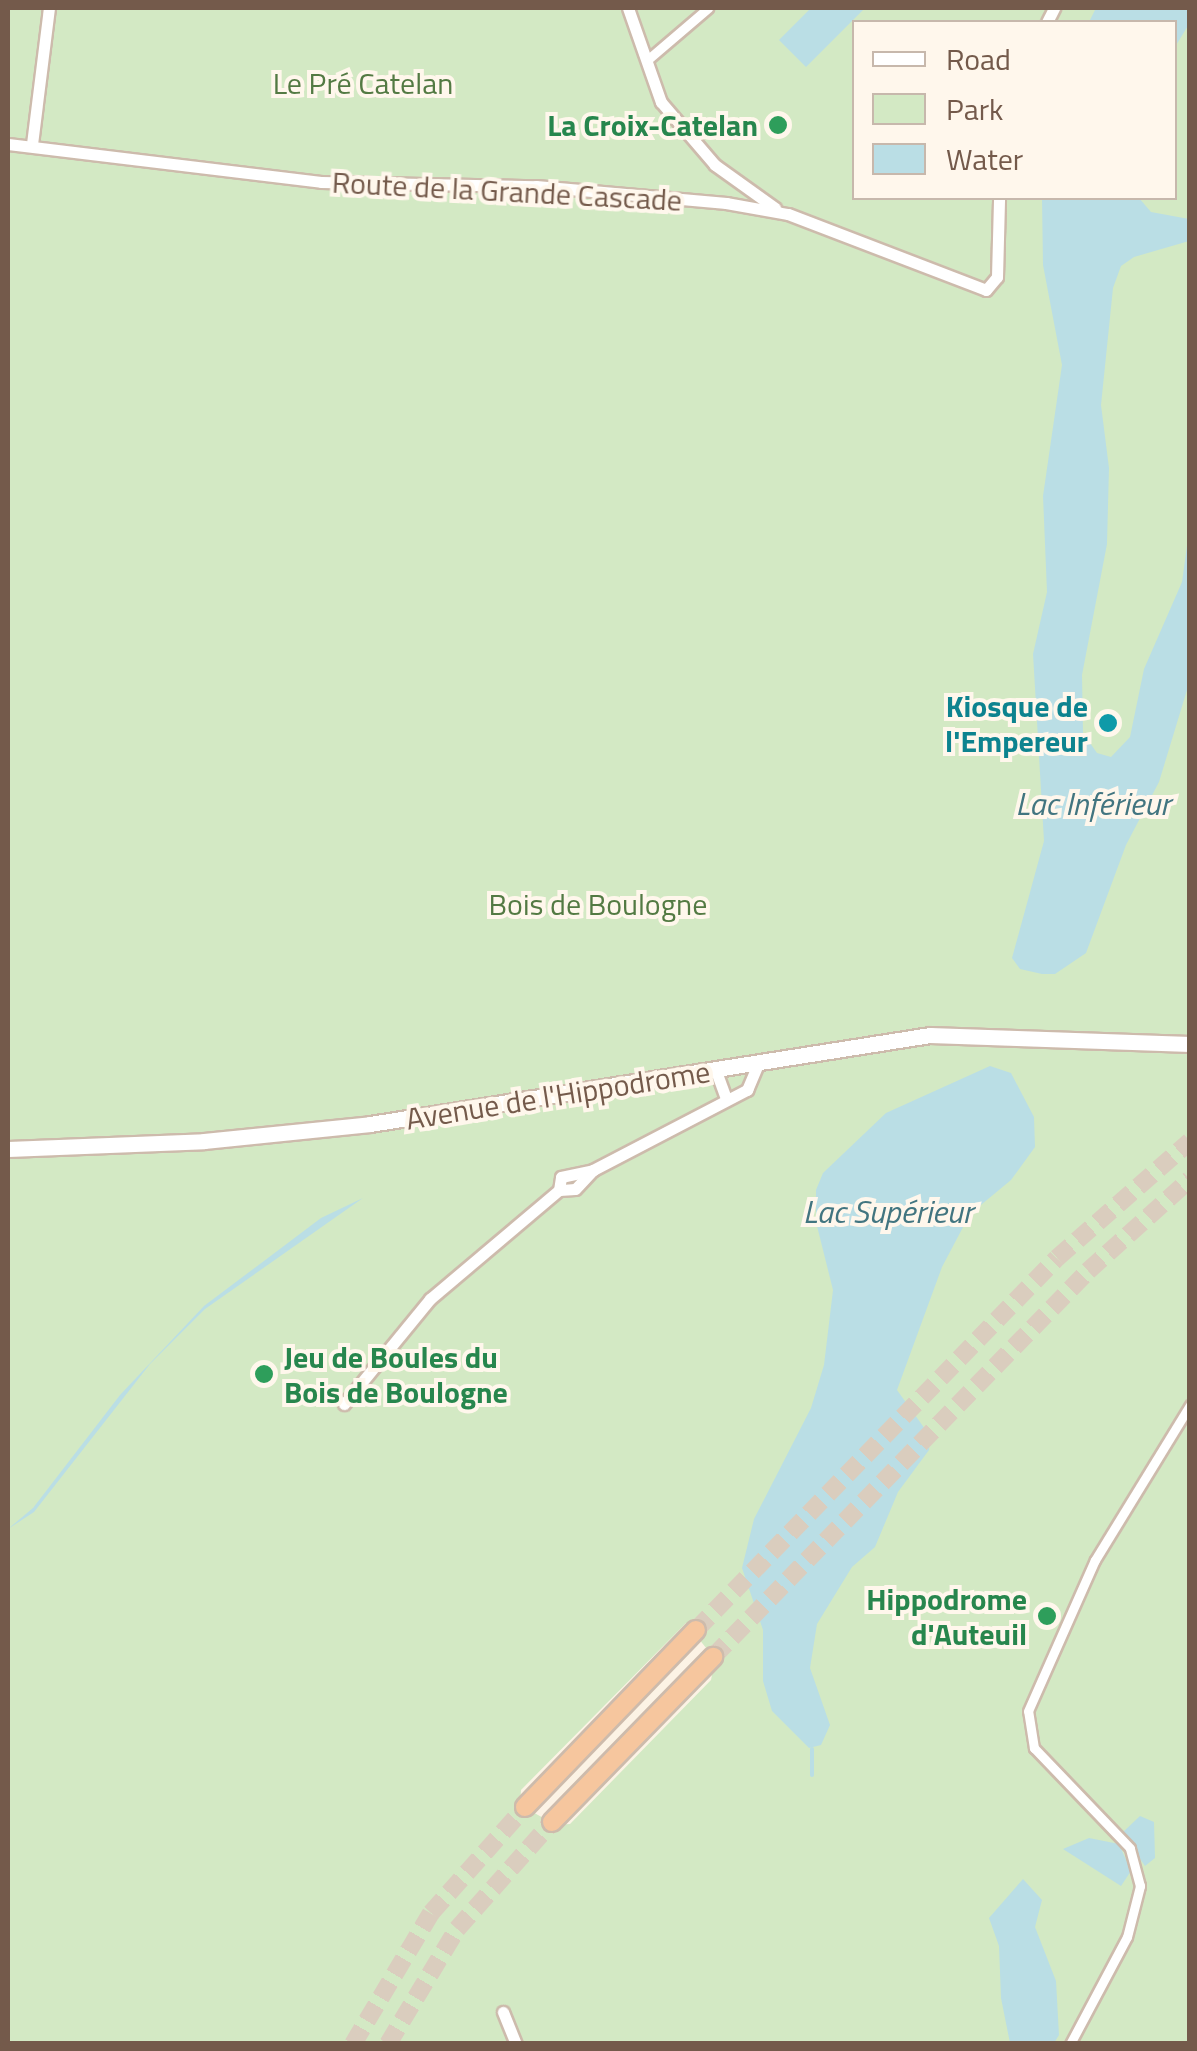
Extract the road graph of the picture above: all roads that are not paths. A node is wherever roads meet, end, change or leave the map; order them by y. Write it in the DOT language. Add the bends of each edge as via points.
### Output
graph roads {
  1 [pos="49,8"];
  2 [pos="628,8"];
  3 [pos="708,8"];
  4 [pos="644,62"];
  5 [pos="8,144"];
  6 [pos="32,144"];
  7 [pos="1000,200"];
  8 [pos="788,214"];
  9 [pos="1190,1044"];
  10 [pos="758,1064"];
  11 [pos="716,1071"];
  12 [pos="726,1098"];
  13 [pos="8,1149"];
  14 [pos="344,1404"];
  15 [pos="1190,1404"];
  16 [pos="696,1630"];
  17 [pos="712,1656"];
  18 [pos="525,1806"];
  19 [pos="552,1822"];
  20 [pos="503,2012"];
  21 [pos="512,2044"];
  22 [pos="1070,2044"];
  1 -- 6 [label="street"];
  2 -- 4 [label="street"];
  3 -- 4 [label="street"];
  4 -- 8 [label="street" via="661,102 706,156 740,188"];
  5 -- 6 [label="street, Route de la Grande Cascade"];
  6 -- 8 [label="street, Route de la Grande Cascade" via="321,182 536,186"];
  7 -- 8 [label="street, Route de la Grande Cascade" via="993,288 974,287"];
  9 -- 10 [label="main road, Avenue de l'Hippodrome" via="930,1035"];
  10 -- 11 [label="main road, Avenue de l'Hippodrome"];
  10 -- 12 [label="street" via="747,1090"];
  11 -- 12 [label="street"];
  11 -- 13 [label="main road, Avenue de l'Hippodrome" via="370,1124 204,1141"];
  12 -- 14 [label="street" via="593,1170 561,1176 559,1190 419,1310"];
  15 -- 22 [label="street" via="1095,1560 1028,1712 1034,1748 1130,1848 1140,1886 1126,1938"];
  16 -- 18 [label="highway"];
  17 -- 19 [label="highway"];
  20 -- 21 [label="street"];
}
